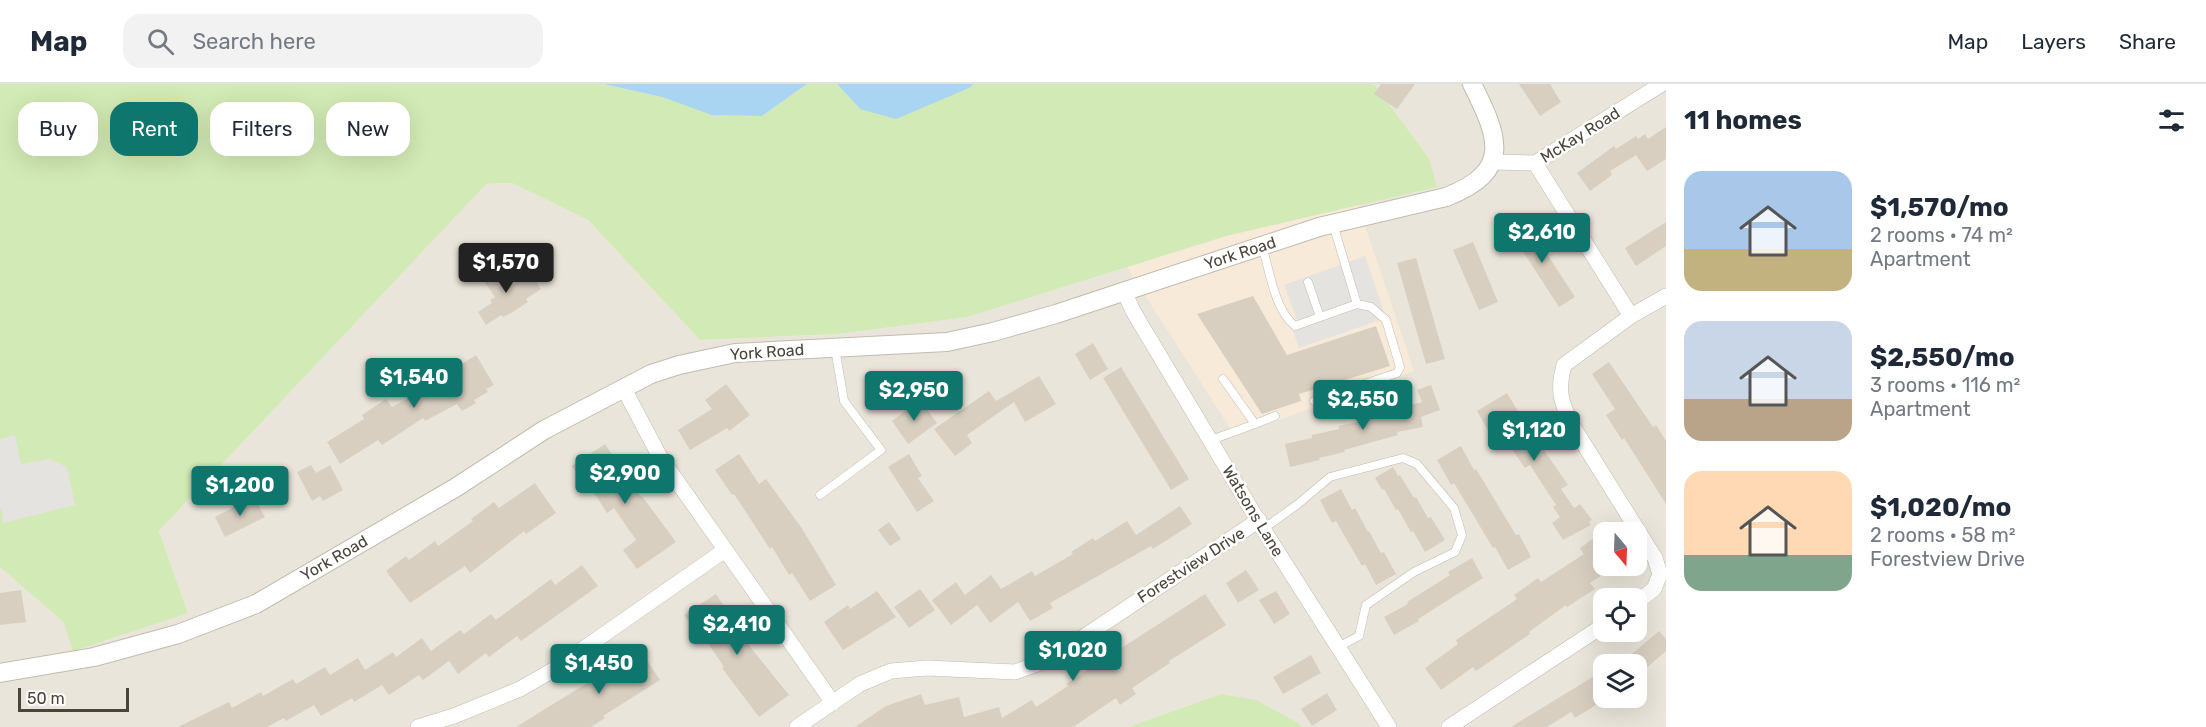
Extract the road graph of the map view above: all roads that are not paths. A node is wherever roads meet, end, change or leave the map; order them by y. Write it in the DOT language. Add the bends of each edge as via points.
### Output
graph roads {
  1 [pos="1472,84"];
  2 [pos="1662,84"];
  3 [pos="1492,162"];
  4 [pos="1535,163"];
  5 [pos="1333,224"];
  6 [pos="1262,246"];
  7 [pos="1308,282"];
  8 [pos="1124,291"];
  9 [pos="1666,296"];
  10 [pos="1358,304"];
  11 [pos="1631,316"];
  12 [pos="1320,317"];
  13 [pos="835,348"];
  14 [pos="1223,379"];
  15 [pos="624,389"];
  16 [pos="1314,401"];
  17 [pos="1275,416"];
  18 [pos="1255,424"];
  19 [pos="1211,440"];
  20 [pos="820,495"];
  21 [pos="1261,525"];
  22 [pos="725,550"];
  23 [pos="1647,594"];
  24 [pos="1593,632"];
  25 [pos="1338,647"];
  26 [pos="0,673"];
  27 [pos="833,703"];
  28 [pos="418,727"];
  29 [pos="797,727"];
  30 [pos="1389,727"];
  31 [pos="1449,727"];
  1 -- 3 [label="street" via="1494,129"];
  2 -- 4 [label="street, McKay Road"];
  3 -- 4 [label="street, McKay Road"];
  3 -- 5 [label="street, York Road" via="1474,183 1454,194"];
  4 -- 11 [label="street"];
  5 -- 6 [label="street, York Road"];
  5 -- 10 [label="lane"];
  6 -- 8 [label="street, York Road"];
  6 -- 12 [label="lane" via="1278,300 1291,322 1295,326"];
  7 -- 12 [label="lane"];
  8 -- 13 [label="street, York Road" via="1024,323 947,342"];
  8 -- 19 [label="street, Watsons Lane"];
  9 -- 11 [label="street"];
  10 -- 12 [label="lane"];
  10 -- 16 [label="lane" via="1371,307 1386,321 1400,367 1396,373"];
  11 -- 23 [label="street" via="1564,365 1561,402 1655,558 1660,574"];
  13 -- 15 [label="street, York Road" via="735,353 701,359 651,374"];
  13 -- 20 [label="lane" via="844,401 881,450"];
  14 -- 18 [label="lane"];
  15 -- 22 [label="street" via="660,458"];
  15 -- 26 [label="street, York Road" via="544,430 455,488 256,604 178,634 94,657"];
  17 -- 18 [label="lane"];
  18 -- 19 [label="lane"];
  19 -- 21 [label="street, Watsons Lane"];
  21 -- 25 [label="street, Watsons Lane"];
  21 -- 25 [label="lane" via="1298,504 1330,477 1402,458 1417,464 1454,508 1462,535 1455,552 1414,572 1366,605 1359,636"];
  21 -- 27 [label="street, Forestview Drive" via="1049,660 1015,672 919,668 891,671 860,684"];
  22 -- 27 [label="street"];
  22 -- 28 [label="street" via="536,680 454,716"];
  24 -- 31 [label="street"];
  25 -- 30 [label="street, Watsons Lane"];
  27 -- 29 [label="street, Forestview Drive"];
}
